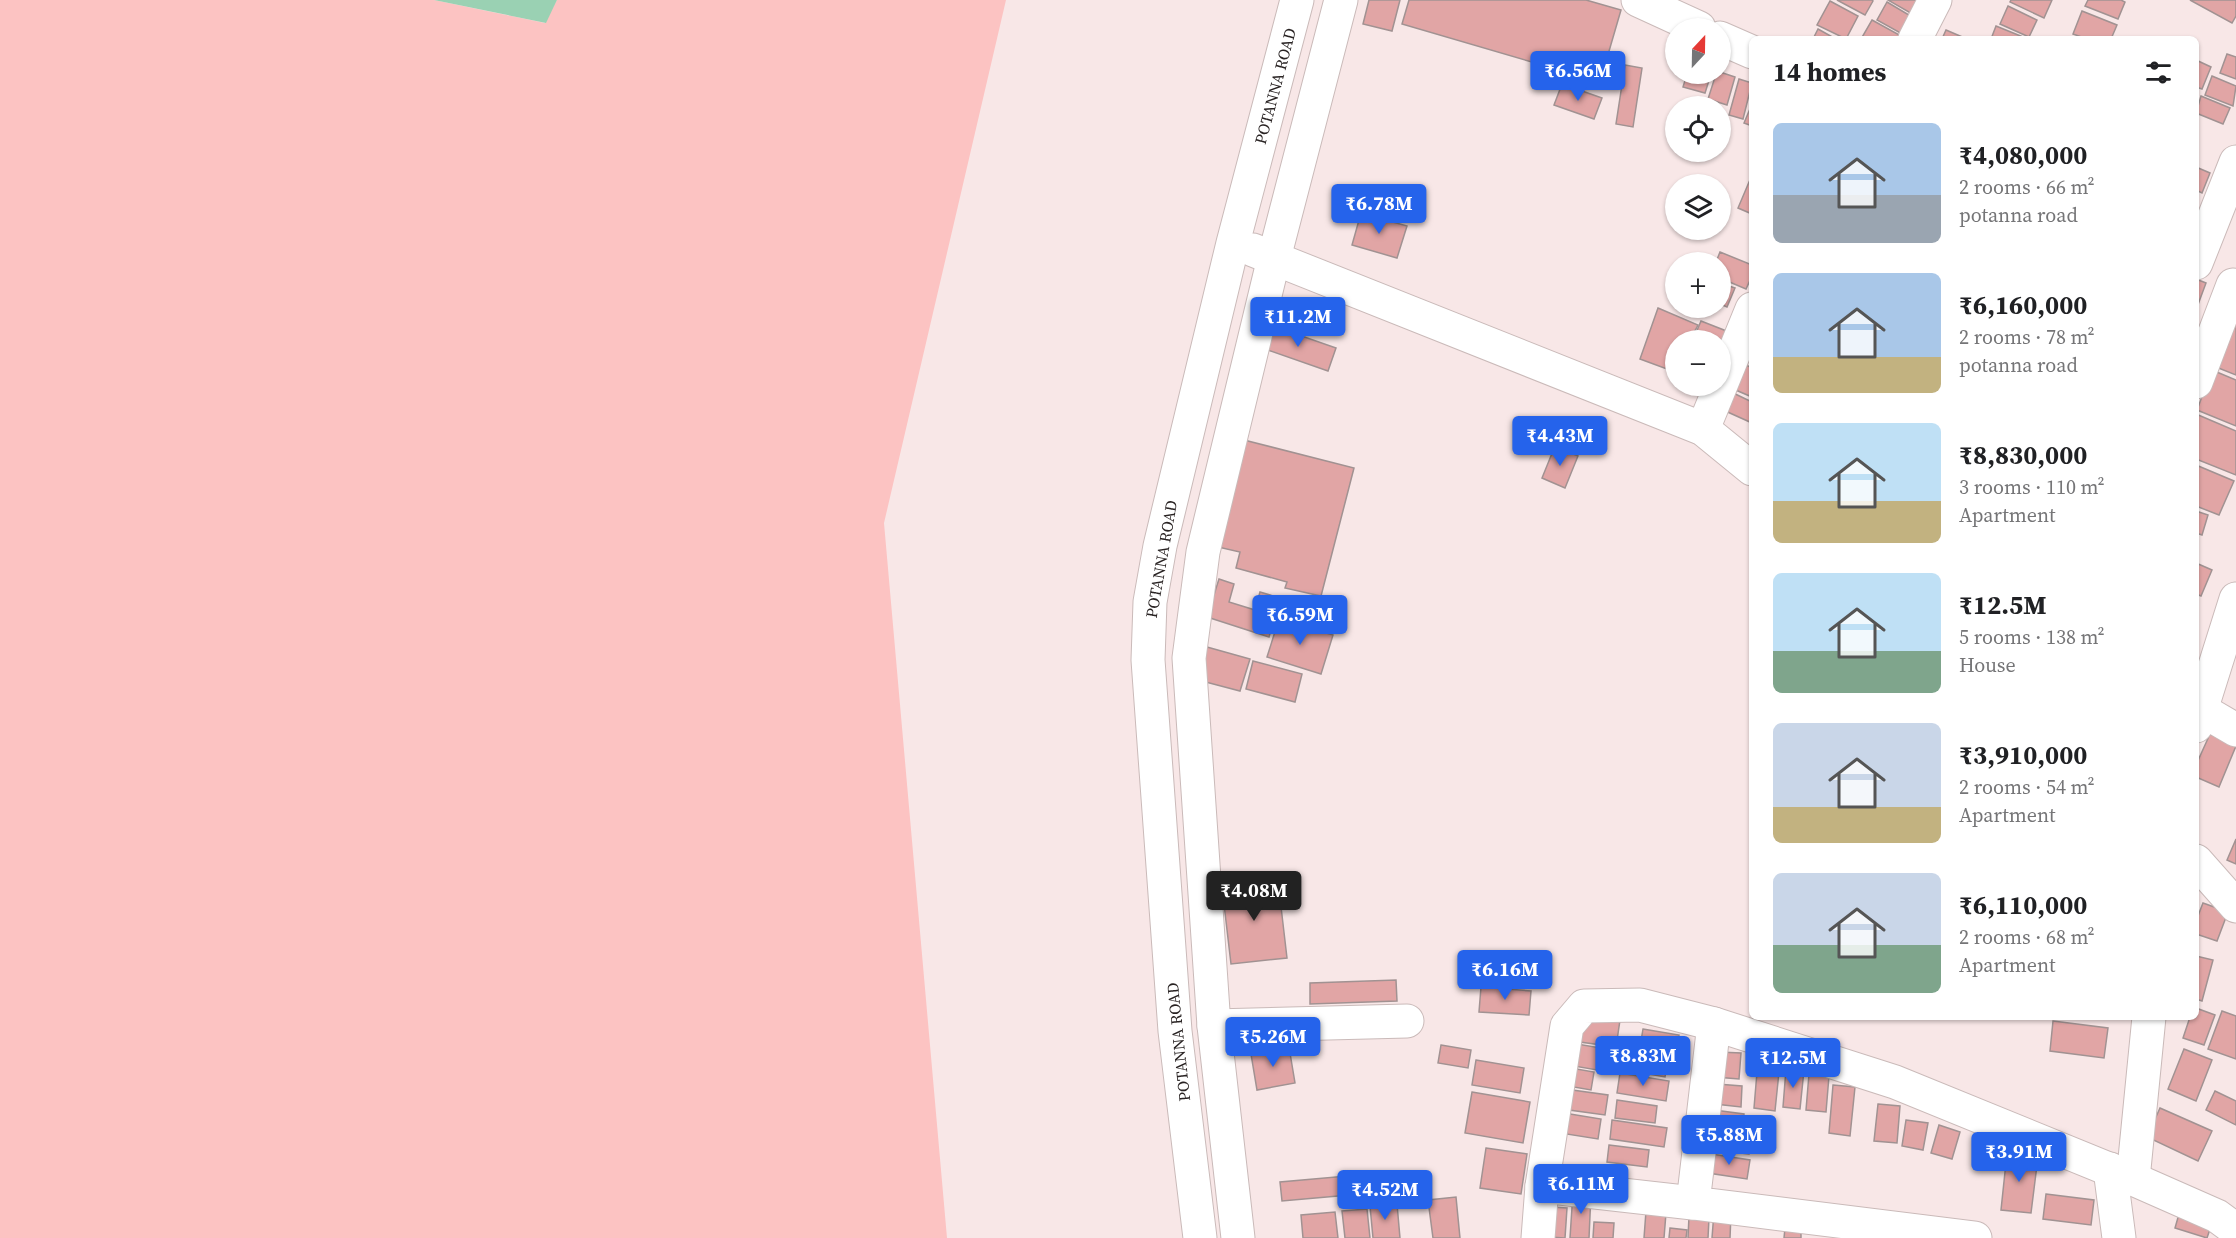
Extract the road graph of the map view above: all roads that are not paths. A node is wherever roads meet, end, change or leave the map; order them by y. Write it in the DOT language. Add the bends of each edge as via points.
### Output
graph roads {
  1 [pos="1297,0"];
  2 [pos="1341,0"];
  3 [pos="1638,0"];
  4 [pos="1935,0"];
  5 [pos="1677,18"];
  6 [pos="1917,36"];
  7 [pos="1731,43"];
  8 [pos="1749,51"];
  9 [pos="2236,162"];
  10 [pos="1233,243"];
  11 [pos="2199,255"];
  12 [pos="1274,258"];
  13 [pos="2199,269"];
  14 [pos="2235,286"];
  15 [pos="1749,316"];
  16 [pos="2199,375"];
  17 [pos="1703,429"];
  18 [pos="1749,467"];
  19 [pos="2236,599"];
  20 [pos="2199,714"];
  21 [pos="2199,717"];
  22 [pos="2236,730"];
  23 [pos="2199,864"];
  24 [pos="2236,906"];
  25 [pos="2149,1020"];
  26 [pos="1407,1021"];
  27 [pos="1714,1024"];
  28 [pos="1214,1026"];
  29 [pos="2126,1173"];
  30 [pos="1542,1186"];
  31 [pos="1693,1203"];
  32 [pos="2236,1230"];
  33 [pos="1200,1238"];
  34 [pos="1238,1238"];
  35 [pos="1538,1238"];
  36 [pos="1975,1238"];
  37 [pos="2119,1238"];
  1 -- 10 [label="street, POTANNA ROAD"];
  2 -- 12 [label="street"];
  3 -- 5 [label="street"];
  4 -- 6 [label="street"];
  7 -- 8 [label="street"];
  9 -- 11 [label="street"];
  10 -- 12 [label="street"];
  10 -- 33 [label="street, POTANNA ROAD" via="1160,546 1150,602 1148,660 1175,1030"];
  12 -- 17 [label="street"];
  12 -- 28 [label="street" via="1203,552 1189,658"];
  13 -- 14 [label="street"];
  14 -- 16 [label="street"];
  15 -- 17 [label="street"];
  17 -- 18 [label="street"];
  19 -- 20 [label="street"];
  21 -- 22 [label="street"];
  23 -- 24 [label="street"];
  25 -- 29 [label="street" via="2138,1133"];
  26 -- 28 [label="street"];
  27 -- 29 [label="street" via="1895,1082"];
  27 -- 30 [label="street" via="1640,1005 1584,1006 1567,1026"];
  27 -- 31 [label="street"];
  28 -- 34 [label="street"];
  29 -- 32 [label="street" via="2217,1216"];
  29 -- 37 [label="street"];
  30 -- 31 [label="street"];
  30 -- 35 [label="street"];
  31 -- 36 [label="street"];
}
